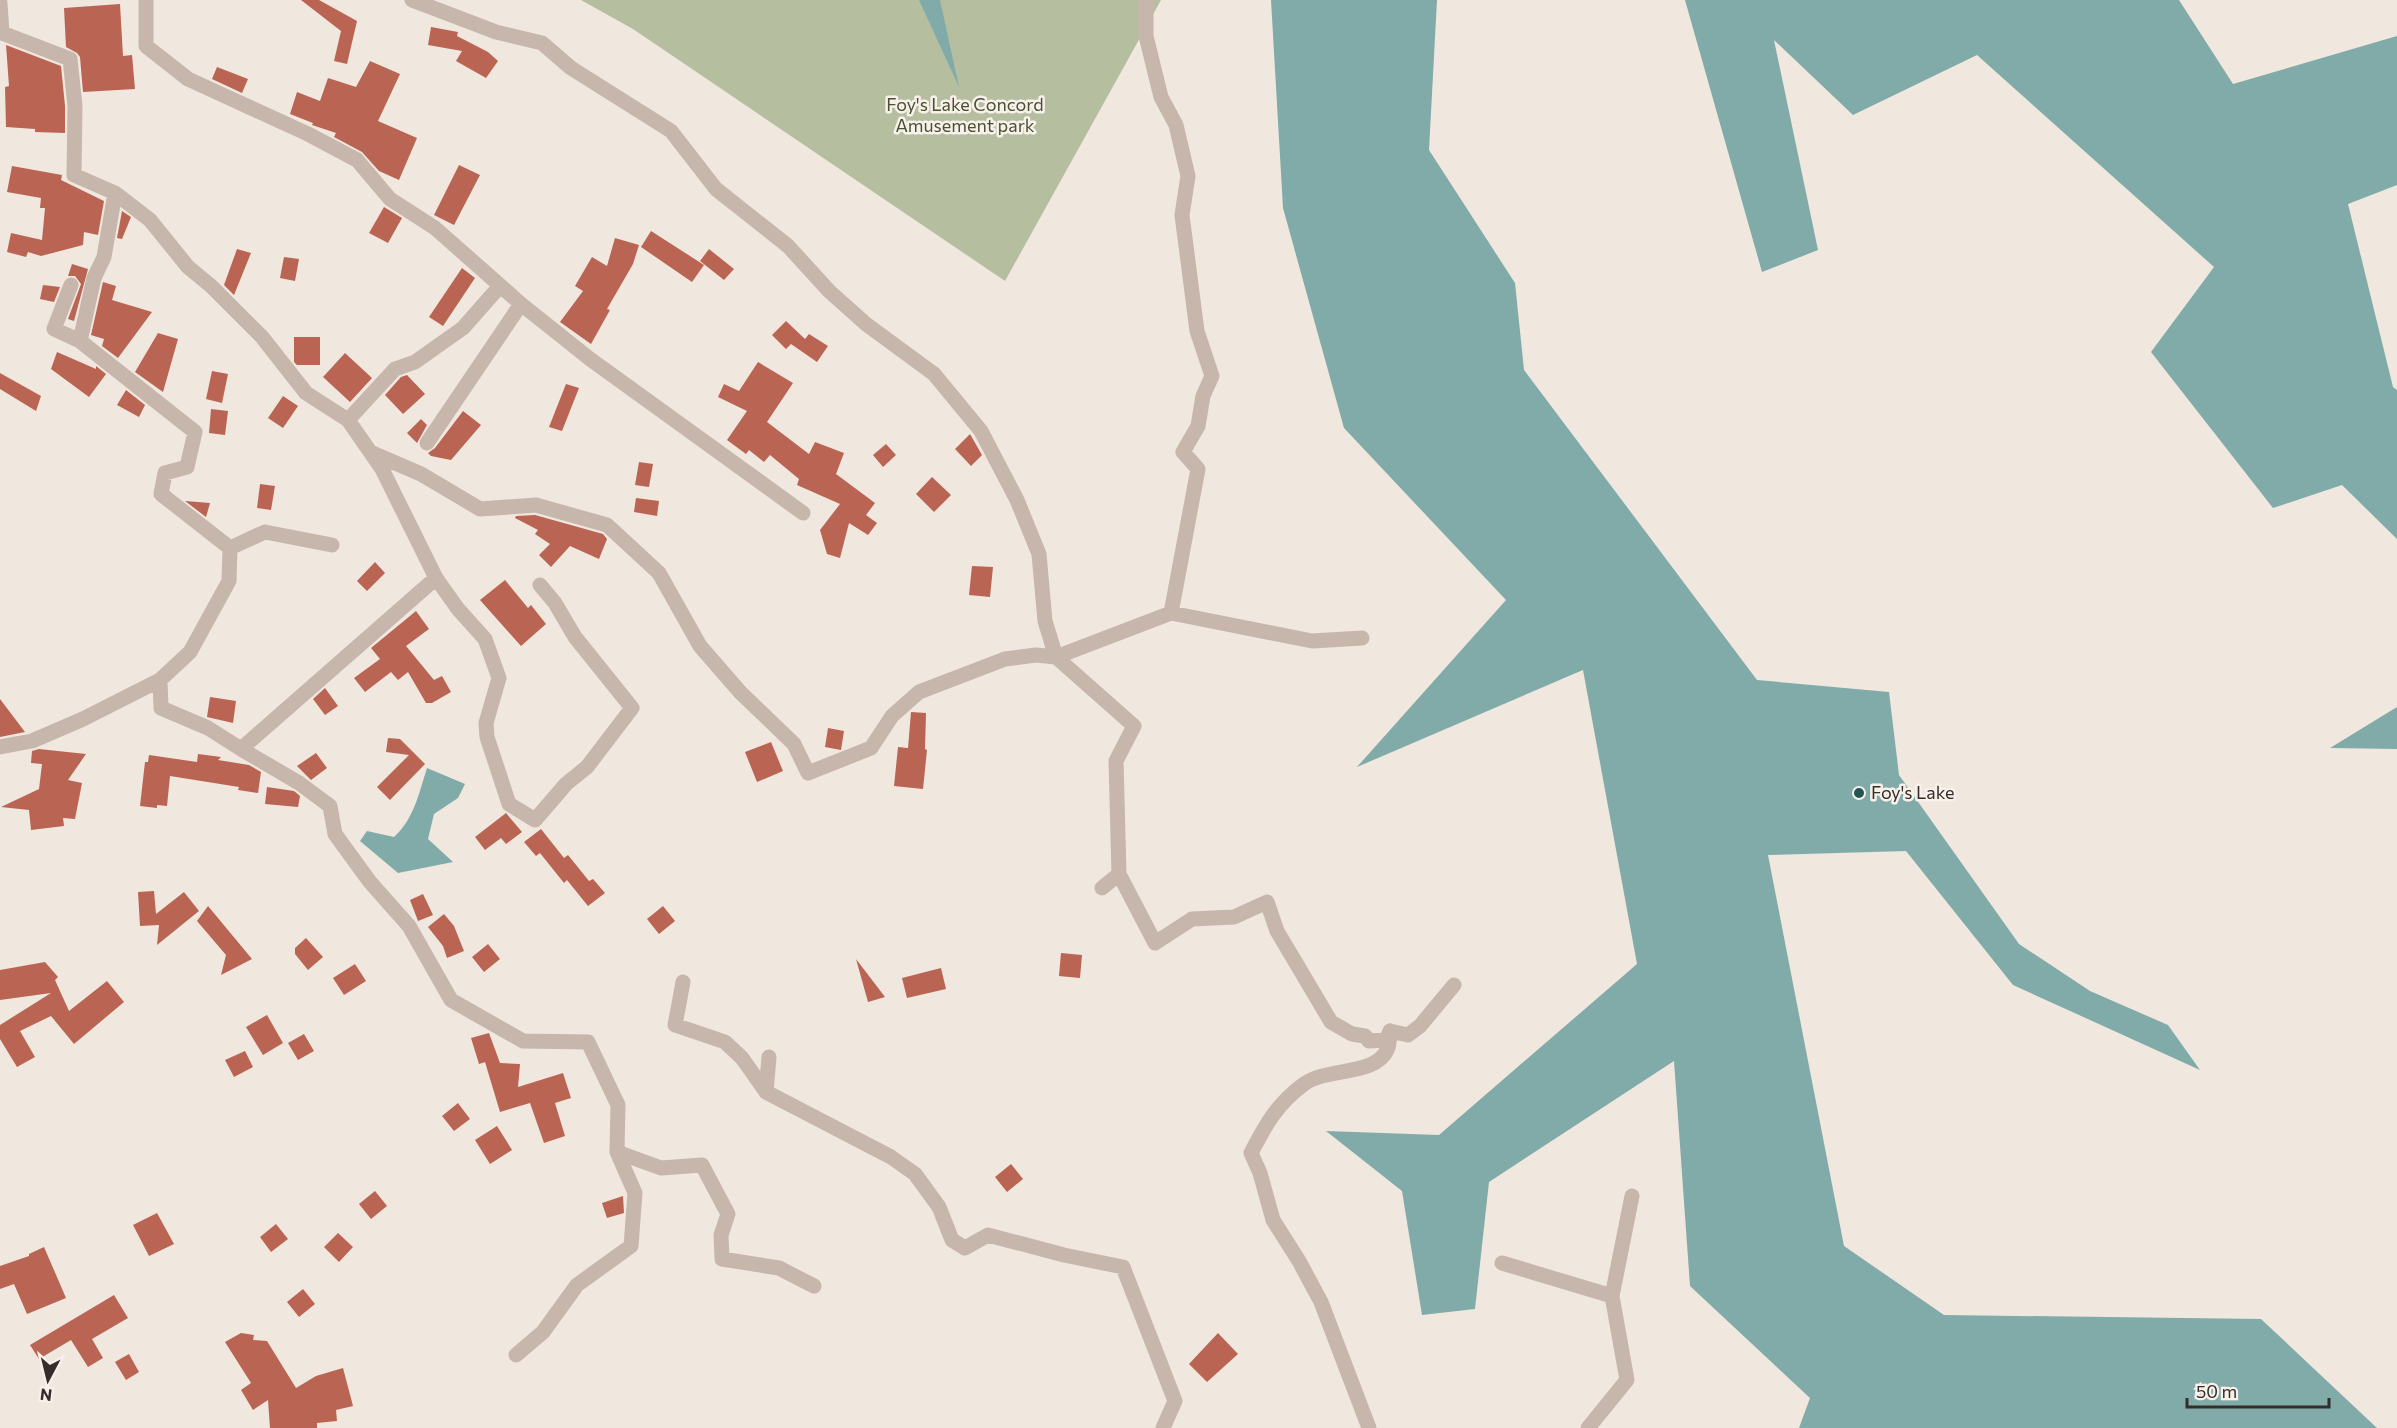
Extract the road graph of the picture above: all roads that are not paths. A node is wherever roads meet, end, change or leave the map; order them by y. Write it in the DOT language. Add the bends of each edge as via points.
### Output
graph roads {
  1 [pos="146,0"];
  2 [pos="412,0"];
  3 [pos="1146,0"];
  4 [pos="0,3"];
  5 [pos="1,33"];
  6 [pos="115,193"];
  7 [pos="71,285"];
  8 [pos="500,286"];
  9 [pos="521,304"];
  10 [pos="80,341"];
  11 [pos="348,420"];
  12 [pos="427,443"];
  13 [pos="370,452"];
  14 [pos="803,513"];
  15 [pos="332,545"];
  16 [pos="230,548"];
  17 [pos="436,578"];
  18 [pos="540,585"];
  19 [pos="1171,613"];
  20 [pos="1362,638"];
  21 [pos="1056,657"];
  22 [pos="160,680"];
  23 [pos="0,747"];
  24 [pos="241,749"];
  25 [pos="1119,874"];
  26 [pos="1102,888"];
  27 [pos="683,982"];
  28 [pos="1454,985"];
  29 [pos="1390,1031"];
  30 [pos="770,1057"];
  31 [pos="766,1092"];
  32 [pos="617,1152"];
  33 [pos="1632,1196"];
  34 [pos="1502,1263"];
  35 [pos="814,1286"];
  36 [pos="1612,1296"];
  37 [pos="516,1355"];
  38 [pos="1163,1428"];
  39 [pos="1369,1428"];
  40 [pos="1588,1428"];
  1 -- 8 [label="street" via="146,46 188,80 357,160 390,199 435,228"];
  2 -- 21 [label="street" via="496,32 542,43 571,68 671,131 716,189 788,246 866,324 934,374 981,431 1017,500 1039,554 1045,621"];
  3 -- 19 [label="street" via="1146,36 1161,97 1176,125 1188,176 1182,215 1197,331 1212,376 1203,396 1198,426 1183,452 1198,469"];
  4 -- 5 [label="street"];
  5 -- 6 [label="street" via="70,59 75,175"];
  6 -- 10 [label="street" via="104,257 94,278"];
  6 -- 11 [label="street" via="150,220 188,267 262,337 306,393"];
  7 -- 10 [label="street" via="54,329"];
  8 -- 9 [label="street"];
  8 -- 11 [label="street" via="463,328 415,362 395,369"];
  9 -- 12 [label="street"];
  9 -- 14 [label="street" via="590,359"];
  10 -- 16 [label="street" via="195,432 187,467 165,473 161,494"];
  11 -- 13 [label="street"];
  13 -- 17 [label="street"];
  13 -- 21 [label="street" via="421,474 480,509 536,505 607,525 659,573 700,646 794,744 807,773 871,748 892,716 919,692 1005,659"];
  15 -- 16 [label="street" via="265,532"];
  16 -- 22 [label="street" via="229,581 190,652"];
  17 -- 18 [label="street" via="485,639 499,678 486,723 487,737 509,804 535,820 566,784 587,767 632,708 575,637"];
  17 -- 24 [label="street"];
  19 -- 20 [label="street" via="1312,641"];
  19 -- 21 [label="street"];
  21 -- 25 [label="street" via="1134,726 1116,761"];
  22 -- 23 [label="street" via="32,741"];
  22 -- 24 [label="street" via="161,708 208,728"];
  24 -- 32 [label="street" via="330,806 335,834 409,926 451,1000 523,1041 588,1042 618,1105"];
  25 -- 26 [label="street"];
  25 -- 29 [label="street" via="1155,943 1192,919 1234,917 1266,902 1277,931 1331,1022 1369,1041 1386,1040"];
  27 -- 31 [label="street" via="675,1025 725,1042 742,1058"];
  28 -- 29 [label="street" via="1408,1035"];
  29 -- 39 [label="street" via="1387,1050 1370,1067 1336,1071 1306,1083 1272,1113 1251,1153 1273,1220 1321,1302"];
  30 -- 31 [label="street"];
  31 -- 38 [label="street" via="891,1157 915,1174 939,1207 952,1240 965,1248 988,1235 1123,1267 1175,1401"];
  32 -- 35 [label="street" via="661,1168 702,1165 728,1214 721,1235 722,1259 779,1268"];
  32 -- 37 [label="street" via="635,1194 631,1246 577,1285 543,1332"];
  33 -- 36 [label="street"];
  34 -- 36 [label="street"];
  36 -- 40 [label="street" via="1627,1380"];
}
